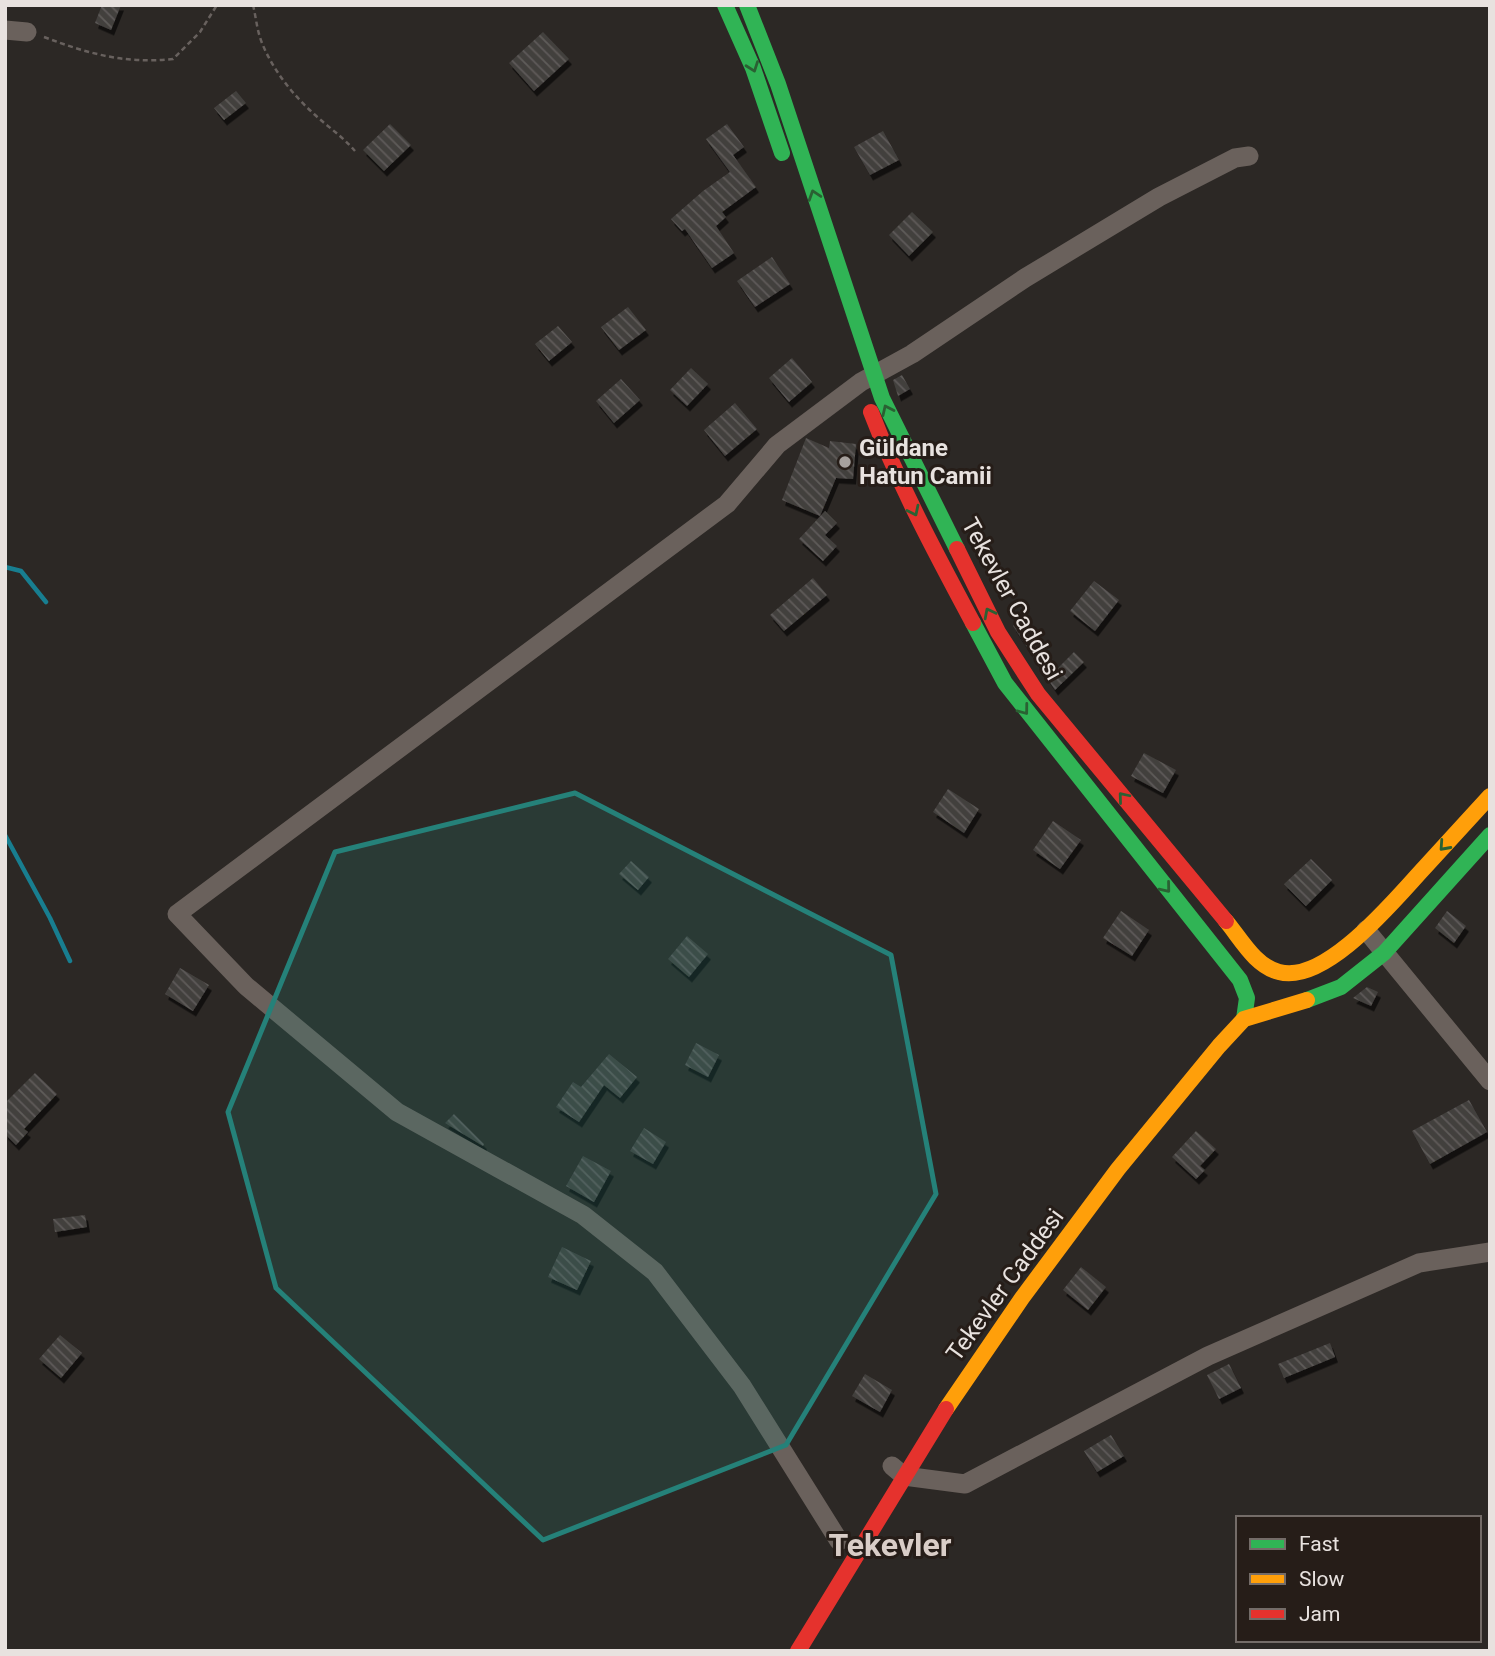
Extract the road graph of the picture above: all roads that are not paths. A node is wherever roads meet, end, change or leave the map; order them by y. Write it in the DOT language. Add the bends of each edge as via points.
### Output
graph roads {
  1 [pos="724,5"];
  2 [pos="747,5"];
  3 [pos="5,30"];
  4 [pos="27,32"];
  5 [pos="1249,156"];
  6 [pos="785,162"];
  7 [pos="834,304"];
  8 [pos="867,379"];
  9 [pos="1490,796"];
  10 [pos="1490,835"];
  11 [pos="1366,930"];
  12 [pos="1384,953"];
  13 [pos="1244,1019"];
  14 [pos="1490,1081"];
  15 [pos="1490,1252"];
  16 [pos="898,1471"];
  17 [pos="839,1541"];
  18 [pos="798,1651"];
  1 -- 6 [label="street, one-way" via="753,68"];
  8 -- 2 [label="street, Tekevler Caddesi, one-way" via="778,84"];
  3 -- 4 [label="street"];
  5 -- 8 [label="street" via="1235,158 1159,197"];
  7 -- 8 [label="street"];
  11 -- 8 [label="street, Tekevler Caddesi, one-way" via="1328,959 1300,972 1281,973 1259,963 1024,674"];
  8 -- 13 [label="street, one-way" via="893,468 1005,683 1240,980 1247,998"];
  8 -- 17 [label="street" via="777,445 727,504 177,914 246,986 397,1112 583,1215 655,1272 742,1386"];
  9 -- 11 [label="street, one-way"];
  10 -- 12 [label="street"];
  11 -- 12 [label="street"];
  12 -- 13 [label="street" via="1341,987"];
  12 -- 14 [label="street"];
  13 -- 16 [label="street, Tekevler Caddesi" via="1118,1169"];
  15 -- 16 [label="street" via="1419,1263 1221,1350 965,1484"];
  16 -- 18 [label="street, Tekevler Caddesi"];
}
